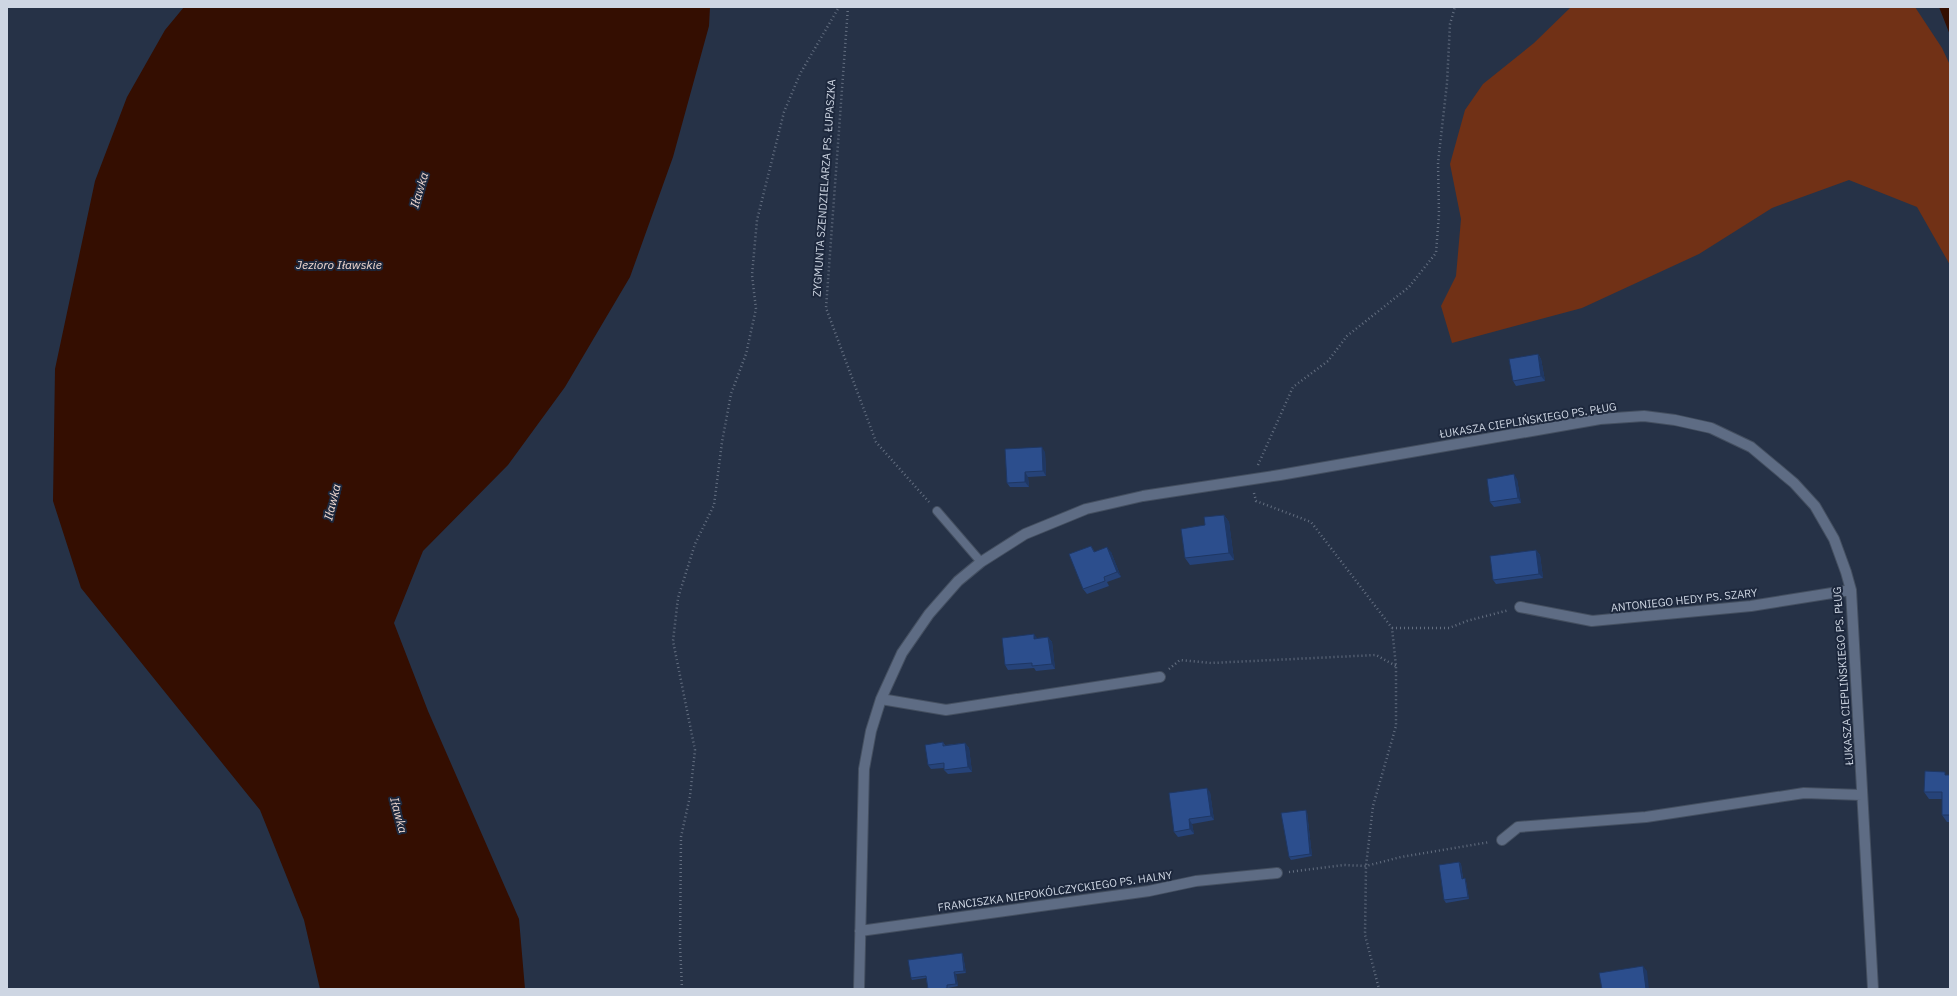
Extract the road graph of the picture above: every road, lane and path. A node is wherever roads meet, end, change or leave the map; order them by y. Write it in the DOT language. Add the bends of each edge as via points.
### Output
graph roads {
  1 [pos="839,7"];
  2 [pos="848,7"];
  3 [pos="1455,7"];
  4 [pos="1252,480"];
  5 [pos="937,511"];
  6 [pos="982,562"];
  7 [pos="1851,590"];
  8 [pos="1520,607"];
  9 [pos="1392,628"];
  10 [pos="1396,666"];
  11 [pos="1160,677"];
  12 [pos="881,699"];
  13 [pos="1862,795"];
  14 [pos="1502,840"];
  15 [pos="1366,866"];
  16 [pos="1277,873"];
  17 [pos="860,931"];
  18 [pos="682,989"];
  19 [pos="860,989"];
  20 [pos="1379,989"];
  21 [pos="1873,989"];
  1 -- 18 [label="path" via="800,74 784,112 757,220 752,275 756,310 746,354 731,394 714,505 695,544 678,598 673,641 695,750 690,796 681,837"];
  2 -- 5 [label="path, ZYGMUNTA SZENDZIELARZA PS. ŁUPASZKA" via="826,308 876,442"];
  3 -- 4 [label="path" via="1450,24 1447,83 1438,163 1439,214 1436,253 1409,287 1347,336 1328,361 1294,388"];
  4 -- 6 [label="street, ŁUKASZA CIEPLIŃSKIEGO PS. PŁUG" via="1143,496 1086,509 1025,534"];
  4 -- 7 [label="street, ŁUKASZA CIEPLIŃSKIEGO PS. PŁUG" via="1600,418 1644,416 1676,420 1711,428 1751,447 1794,483 1815,506 1834,539"];
  4 -- 9 [label="path" via="1256,502 1311,522"];
  5 -- 6 [label="lane"];
  6 -- 12 [label="street, ŁUKASZA CIEPLIŃSKIEGO PS. PŁUG" via="958,581 930,614 902,653"];
  7 -- 8 [label="street, ANTONIEGO HEDY PS. SZARY" via="1751,606 1592,621"];
  7 -- 13 [label="street, ŁUKASZA CIEPLIŃSKIEGO PS. PŁUG"];
  8 -- 9 [label="path" via="1450,628"];
  9 -- 10 [label="path"];
  10 -- 11 [label="path" via="1376,655 1211,663 1180,660"];
  10 -- 15 [label="path" via="1396,726 1373,806"];
  11 -- 12 [label="street" via="946,710"];
  12 -- 17 [label="street, ŁUKASZA CIEPLIŃSKIEGO PS. PŁUG" via="871,731 864,769"];
  13 -- 14 [label="street" via="1804,793 1646,817 1518,827"];
  13 -- 21 [label="street, ŁUKASZA CIEPLIŃSKIEGO PS. PŁUG"];
  14 -- 15 [label="path"];
  15 -- 16 [label="path" via="1344,865"];
  15 -- 20 [label="path" via="1365,934"];
  16 -- 17 [label="street, FRANCISZKA NIEPOKÓLCZYCKIEGO PS. HALNY" via="1196,881 1149,891"];
  17 -- 19 [label="street, ŁUKASZA CIEPLIŃSKIEGO PS. PŁUG"];
}
